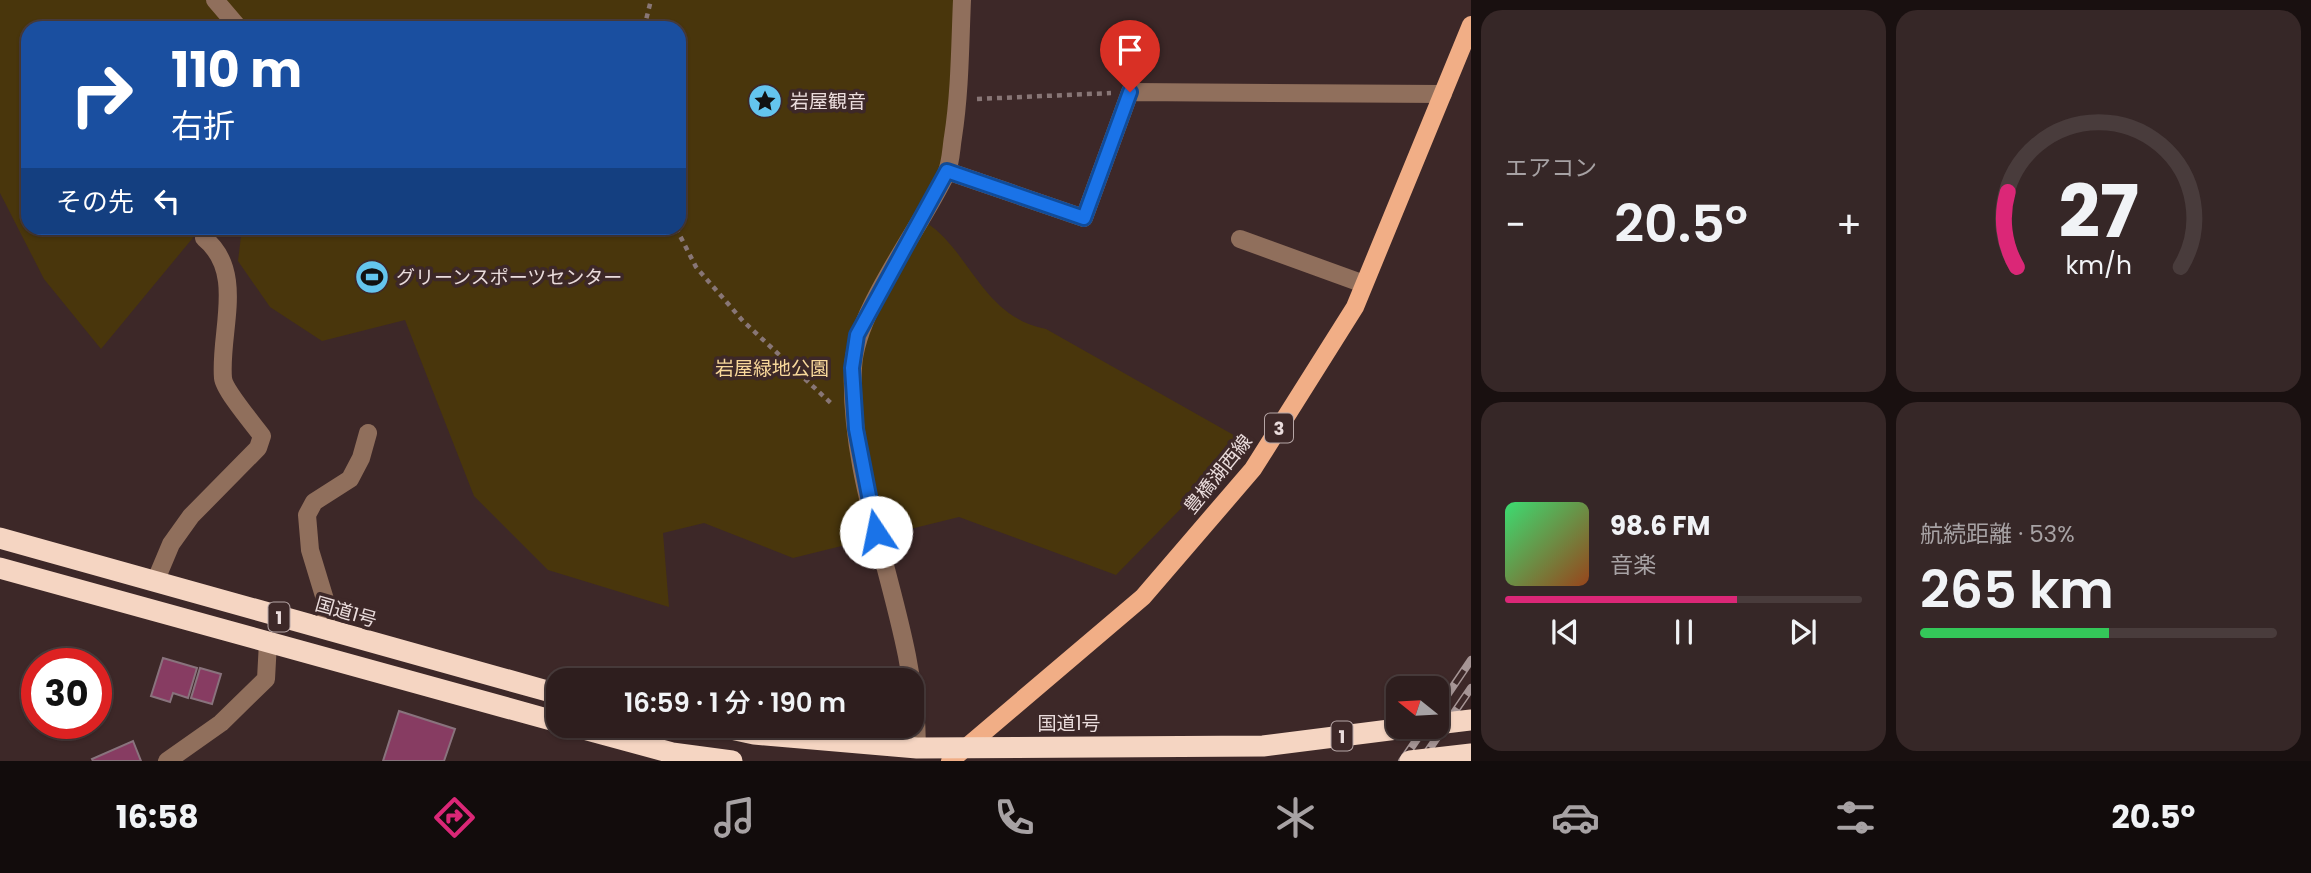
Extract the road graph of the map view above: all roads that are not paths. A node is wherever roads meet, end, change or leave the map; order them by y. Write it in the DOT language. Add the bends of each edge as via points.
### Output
graph roads {
  1 [pos="215,0"];
  2 [pos="962,0"];
  3 [pos="233,21"];
  4 [pos="1471,25"];
  5 [pos="1443,94"];
  6 [pos="947,171"];
  7 [pos="204,238"];
  8 [pos="1240,239"];
  9 [pos="1364,284"];
  10 [pos="368,433"];
  11 [pos="0,538"];
  12 [pos="0,568"];
  13 [pos="155,582"];
  14 [pos="325,630"];
  15 [pos="268,642"];
  16 [pos="546,691"];
  17 [pos="546,719"];
  18 [pos="1471,720"];
  19 [pos="1449,723"];
  20 [pos="1386,730"];
  21 [pos="617,738"];
  22 [pos="801,738"];
  23 [pos="967,746"];
  24 [pos="917,748"];
  25 [pos="1471,754"];
  26 [pos="167,761"];
  27 [pos="732,761"];
  28 [pos="950,761"];
  29 [pos="1410,761"];
  1 -- 3 [label="street"];
  2 -- 6 [label="street" via="959,100"];
  4 -- 5 [label="main road, 豊橋湖西線 / 3"];
  5 -- 6 [label="street" via="1130,92 1084,218"];
  5 -- 9 [label="main road, 豊橋湖西線 / 3"];
  6 -- 24 [label="street" via="857,335 852,368 856,429 917,708"];
  7 -- 13 [label="street" via="219,250 228,289 222,381 262,436 258,448 191,516 171,544"];
  8 -- 9 [label="street"];
  9 -- 23 [label="main road, 豊橋湖西線 / 3" via="1254,469 1143,597"];
  10 -- 14 [label="street" via="349,479 314,502 307,515 310,550 327,606"];
  11 -- 13 [label="highway, 国道1号 / 1"];
  12 -- 15 [label="highway, 1"];
  13 -- 14 [label="highway, 国道1号 / 1"];
  14 -- 16 [label="highway, 国道1号 / 1"];
  15 -- 17 [label="highway, 1"];
  15 -- 26 [label="street" via="266,679 222,723"];
  18 -- 19 [label="highway, bridge"];
  20 -- 23 [label="highway, 国道1号 / 1" via="1263,746"];
  21 -- 27 [label="highway" via="672,753"];
  22 -- 24 [label="highway, 国道1号 / 1"];
  23 -- 24 [label="highway, 国道1号 / 1"];
  23 -- 28 [label="main road, 豊橋湖西線 / 3"];
  25 -- 29 [label="highway, bridge"];
}
